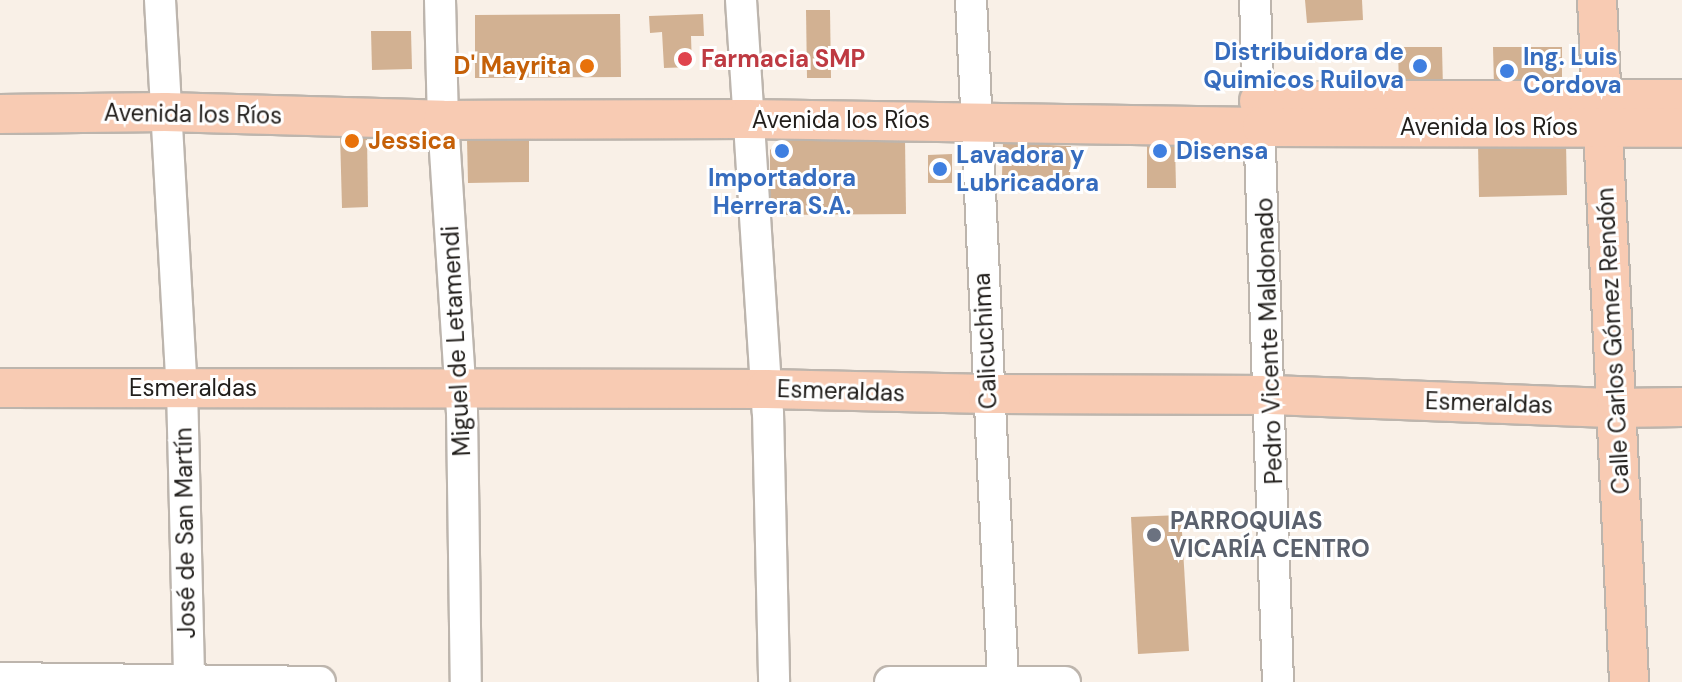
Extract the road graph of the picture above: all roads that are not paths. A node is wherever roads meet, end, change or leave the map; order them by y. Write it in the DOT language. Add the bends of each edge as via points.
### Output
graph roads {
  1 [pos="160,0"];
  2 [pos="440,0"];
  3 [pos="741,0"];
  4 [pos="971,0"];
  5 [pos="1255,0"];
  6 [pos="1597,0"];
  7 [pos="0,91"];
  8 [pos="1682,99"];
  9 [pos="164,100"];
  10 [pos="444,108"];
  11 [pos="747,108"];
  12 [pos="974,109"];
  13 [pos="1601,113"];
  14 [pos="0,114"];
  15 [pos="1262,114"];
  16 [pos="1682,128"];
  17 [pos="0,388"];
  18 [pos="182,398"];
  19 [pos="461,400"];
  20 [pos="767,400"];
  21 [pos="988,406"];
  22 [pos="0,407"];
  23 [pos="1272,407"];
  24 [pos="1682,407"];
  25 [pos="1617,419"];
  26 [pos="1682,429"];
  27 [pos="0,678"];
  28 [pos="189,681"];
  29 [pos="1003,681"];
  30 [pos="320,682"];
  31 [pos="466,682"];
  32 [pos="774,682"];
  33 [pos="890,682"];
  34 [pos="1065,682"];
  35 [pos="1278,682"];
  36 [pos="1629,682"];
  1 -- 9 [label="street, José de San Martín"];
  2 -- 10 [label="street, Miguel de Letamendi"];
  3 -- 11 [label="street"];
  4 -- 12 [label="street, Calicuchima"];
  5 -- 15 [label="street, Pedro Vicente Maldonado"];
  6 -- 13 [label="main road, Calle Carlos Gómez Rendón"];
  7 -- 9 [label="main road, Avenida los Ríos"];
  8 -- 13 [label="main road, Avenida los Ríos"];
  9 -- 10 [label="main road, Avenida los Ríos"];
  9 -- 14 [label="main road, Avenida los Ríos"];
  9 -- 18 [label="street, José de San Martín"];
  10 -- 11 [label="main road, Avenida los Ríos"];
  10 -- 19 [label="street, Miguel de Letamendi"];
  11 -- 12 [label="main road, Avenida los Ríos"];
  11 -- 20 [label="street"];
  12 -- 15 [label="main road, Avenida los Ríos"];
  12 -- 21 [label="street, Calicuchima"];
  13 -- 15 [label="main road, Avenida los Ríos"];
  13 -- 16 [label="main road, Avenida los Ríos"];
  13 -- 25 [label="main road, Calle Carlos Gómez Rendón"];
  15 -- 23 [label="street, Pedro Vicente Maldonado"];
  17 -- 18 [label="main road, Esmeraldas"];
  18 -- 19 [label="main road, Esmeraldas"];
  18 -- 22 [label="main road, Esmeraldas"];
  18 -- 28 [label="street, José de San Martín"];
  19 -- 20 [label="main road, Esmeraldas"];
  19 -- 31 [label="street, Miguel de Letamendi"];
  20 -- 21 [label="main road, Esmeraldas"];
  20 -- 32 [label="street"];
  21 -- 23 [label="main road, Esmeraldas"];
  21 -- 29 [label="street, Calicuchima"];
  23 -- 25 [label="main road, Esmeraldas"];
  23 -- 35 [label="street, Pedro Vicente Maldonado"];
  24 -- 25 [label="main road, Esmeraldas"];
  25 -- 26 [label="main road, Esmeraldas"];
  25 -- 36 [label="main road, Calle Carlos Gómez Rendón"];
  27 -- 28 [label="street"];
  28 -- 30 [label="street"];
  29 -- 33 [label="street"];
  29 -- 34 [label="street"];
}
